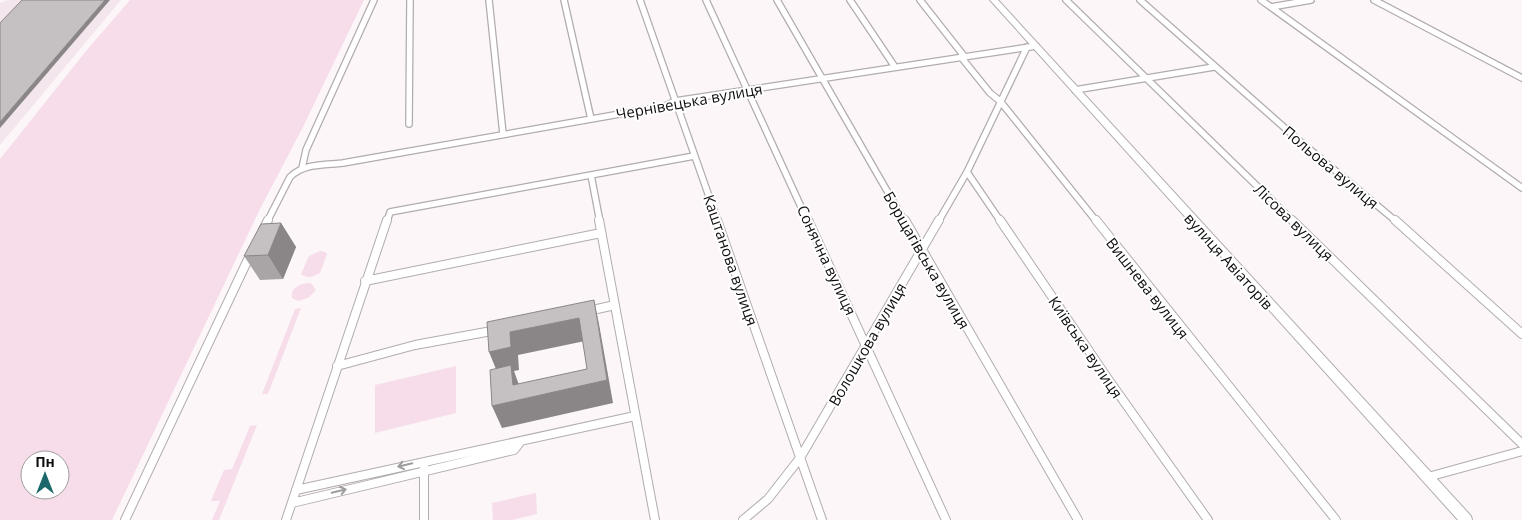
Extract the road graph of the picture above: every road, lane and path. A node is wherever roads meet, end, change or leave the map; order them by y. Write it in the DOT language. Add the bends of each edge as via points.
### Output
graph roads {
  1 [pos="374,0"];
  2 [pos="410,0"];
  3 [pos="489,0"];
  4 [pos="564,0"];
  5 [pos="640,0"];
  6 [pos="706,0"];
  7 [pos="777,0"];
  8 [pos="850,0"];
  9 [pos="920,0"];
  10 [pos="994,0"];
  11 [pos="1066,0"];
  12 [pos="1140,0"];
  13 [pos="1261,0"];
  14 [pos="1311,0"];
  15 [pos="1374,0"];
  16 [pos="1271,7"];
  17 [pos="1031,47"];
  18 [pos="962,57"];
  19 [pos="896,67"];
  20 [pos="1214,67"];
  21 [pos="1145,78"];
  22 [pos="1522,78"];
  23 [pos="820,79"];
  24 [pos="748,90"];
  25 [pos="1075,90"];
  26 [pos="675,101"];
  27 [pos="1000,101"];
  28 [pos="591,119"];
  29 [pos="409,124"];
  30 [pos="503,134"];
  31 [pos="694,156"];
  32 [pos="302,168"];
  33 [pos="967,172"];
  34 [pos="591,175"];
  35 [pos="1522,188"];
  36 [pos="601,233"];
  37 [pos="260,236"];
  38 [pos="256,244"];
  39 [pos="921,251"];
  40 [pos="365,281"];
  41 [pos="615,305"];
  42 [pos="576,313"];
  43 [pos="508,328"];
  44 [pos="1522,334"];
  45 [pos="866,345"];
  46 [pos="336,366"];
  47 [pos="635,416"];
  48 [pos="1522,444"];
  49 [pos="1522,451"];
  50 [pos="800,458"];
  51 [pos="424,466"];
  52 [pos="1428,477"];
  53 [pos="296,490"];
  54 [pos="292,503"];
  55 [pos="125,520"];
  56 [pos="286,520"];
  57 [pos="424,520"];
  58 [pos="655,520"];
  59 [pos="742,520"];
  60 [pos="822,520"];
  61 [pos="946,520"];
  62 [pos="1078,520"];
  63 [pos="1208,520"];
  64 [pos="1336,520"];
  65 [pos="1466,520"];
  1 -- 32 [label="street" via="306,150"];
  2 -- 29 [label="street"];
  3 -- 30 [label="street"];
  4 -- 28 [label="street"];
  5 -- 26 [label="street, Каштанова вулиця"];
  6 -- 24 [label="street, Сонячна вулиця"];
  7 -- 23 [label="street, Борщагівська вулиця"];
  8 -- 19 [label="street"];
  9 -- 18 [label="street, Вишнева вулиця"];
  10 -- 17 [label="main road, вулиця Авіаторів"];
  11 -- 21 [label="street, Лісова вулиця"];
  12 -- 20 [label="street, Польова вулиця"];
  13 -- 16 [label="street"];
  14 -- 16 [label="street"];
  15 -- 22 [label="street"];
  16 -- 35 [label="street"];
  17 -- 18 [label="street, Чернівецька вулиця"];
  17 -- 25 [label="main road, вулиця Авіаторів"];
  17 -- 27 [label="street, Волошкова вулиця"];
  18 -- 19 [label="street, Чернівецька вулиця"];
  18 -- 27 [label="street, Вишнева вулиця"];
  19 -- 23 [label="street, Чернівецька вулиця"];
  20 -- 21 [label="street"];
  20 -- 44 [label="street, Польова вулиця" via="1406,229"];
  21 -- 25 [label="street"];
  21 -- 48 [label="street, Лісова вулиця"];
  23 -- 24 [label="street, Чернівецька вулиця"];
  23 -- 39 [label="street, Борщагівська вулиця"];
  24 -- 26 [label="street, Чернівецька вулиця"];
  24 -- 45 [label="street, Сонячна вулиця"];
  25 -- 52 [label="main road, вулиця Авіаторів"];
  26 -- 28 [label="street, Чернівецька вулиця" via="665,106"];
  26 -- 31 [label="street, Каштанова вулиця"];
  27 -- 33 [label="street, Волошкова вулиця"];
  27 -- 64 [label="street, Вишнева вулиця"];
  28 -- 30 [label="street, Чернівецька вулиця"];
  30 -- 32 [label="street, Чернівецька вулиця"];
  31 -- 34 [label="street"];
  31 -- 50 [label="street, Каштанова вулиця"];
  32 -- 37 [label="street" via="290,177"];
  33 -- 39 [label="street, Волошкова вулиця"];
  33 -- 63 [label="street, Київська вулиця"];
  34 -- 36 [label="street"];
  34 -- 40 [label="street" via="390,212"];
  36 -- 40 [label="street"];
  36 -- 41 [label="street"];
  38 -- 55 [label="street"];
  39 -- 45 [label="street, Волошкова вулиця"];
  39 -- 62 [label="street, Борщагівська вулиця"];
  40 -- 46 [label="street"];
  41 -- 42 [label="street"];
  41 -- 47 [label="street"];
  43 -- 46 [label="street" via="415,345"];
  45 -- 50 [label="street, Волошкова вулиця"];
  45 -- 61 [label="street, Сонячна вулиця"];
  46 -- 53 [label="street"];
  47 -- 51 [label="street" via="521,441 514,450"];
  47 -- 58 [label="street"];
  49 -- 52 [label="street"];
  50 -- 59 [label="street, Волошкова вулиця" via="773,496"];
  50 -- 60 [label="street, Каштанова вулиця"];
  51 -- 53 [label="street, one-way"];
  54 -- 51 [label="street, one-way"];
  51 -- 57 [label="street"];
  52 -- 65 [label="main road, вулиця Авіаторів"];
  53 -- 54 [label="street"];
  54 -- 56 [label="street"];
}
